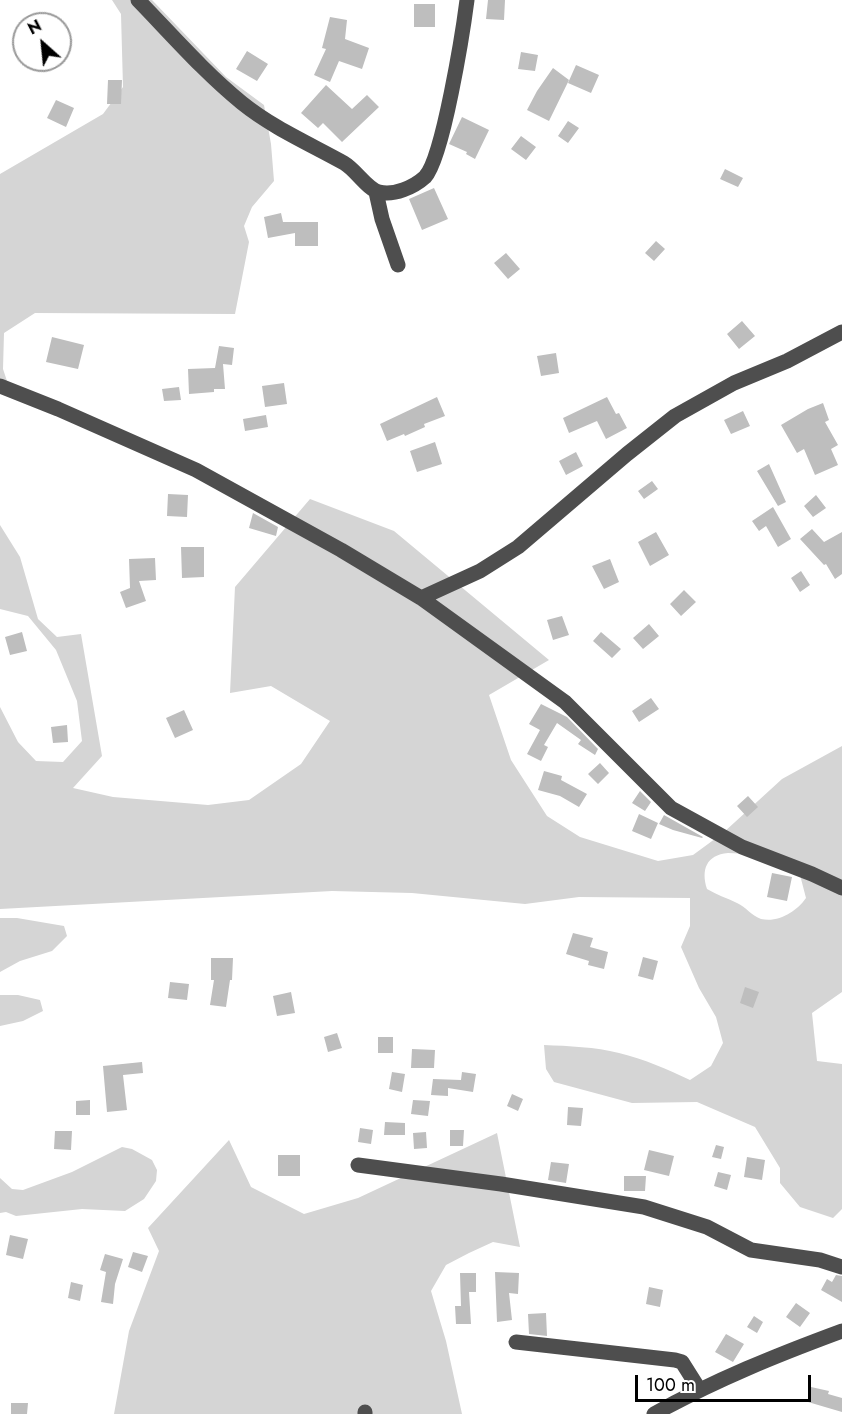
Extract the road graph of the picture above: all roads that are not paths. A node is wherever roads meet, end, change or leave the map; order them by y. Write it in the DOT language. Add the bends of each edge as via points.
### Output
graph roads {
  1 [pos="138,0"];
  2 [pos="467,0"];
  3 [pos="376,192"];
  4 [pos="398,265"];
  5 [pos="842,332"];
  6 [pos="0,386"];
  7 [pos="421,598"];
  8 [pos="842,888"];
  9 [pos="358,1165"];
  10 [pos="842,1267"];
  11 [pos="842,1331"];
  12 [pos="516,1342"];
  13 [pos="699,1389"];
  14 [pos="654,1414"];
  1 -- 3 [label="street" via="243,103 306,145 347,165"];
  2 -- 3 [label="street" via="458,60 431,170 403,190"];
  3 -- 4 [label="street"];
  5 -- 7 [label="street" via="675,416 518,547 480,571"];
  6 -- 7 [label="street" via="196,470"];
  7 -- 8 [label="street" via="565,702 671,808 742,847"];
  9 -- 10 [label="street" via="644,1207 707,1227 751,1250"];
  11 -- 13 [label="street"];
  12 -- 13 [label="street" via="675,1360 682,1362"];
  13 -- 14 [label="street"];
}
